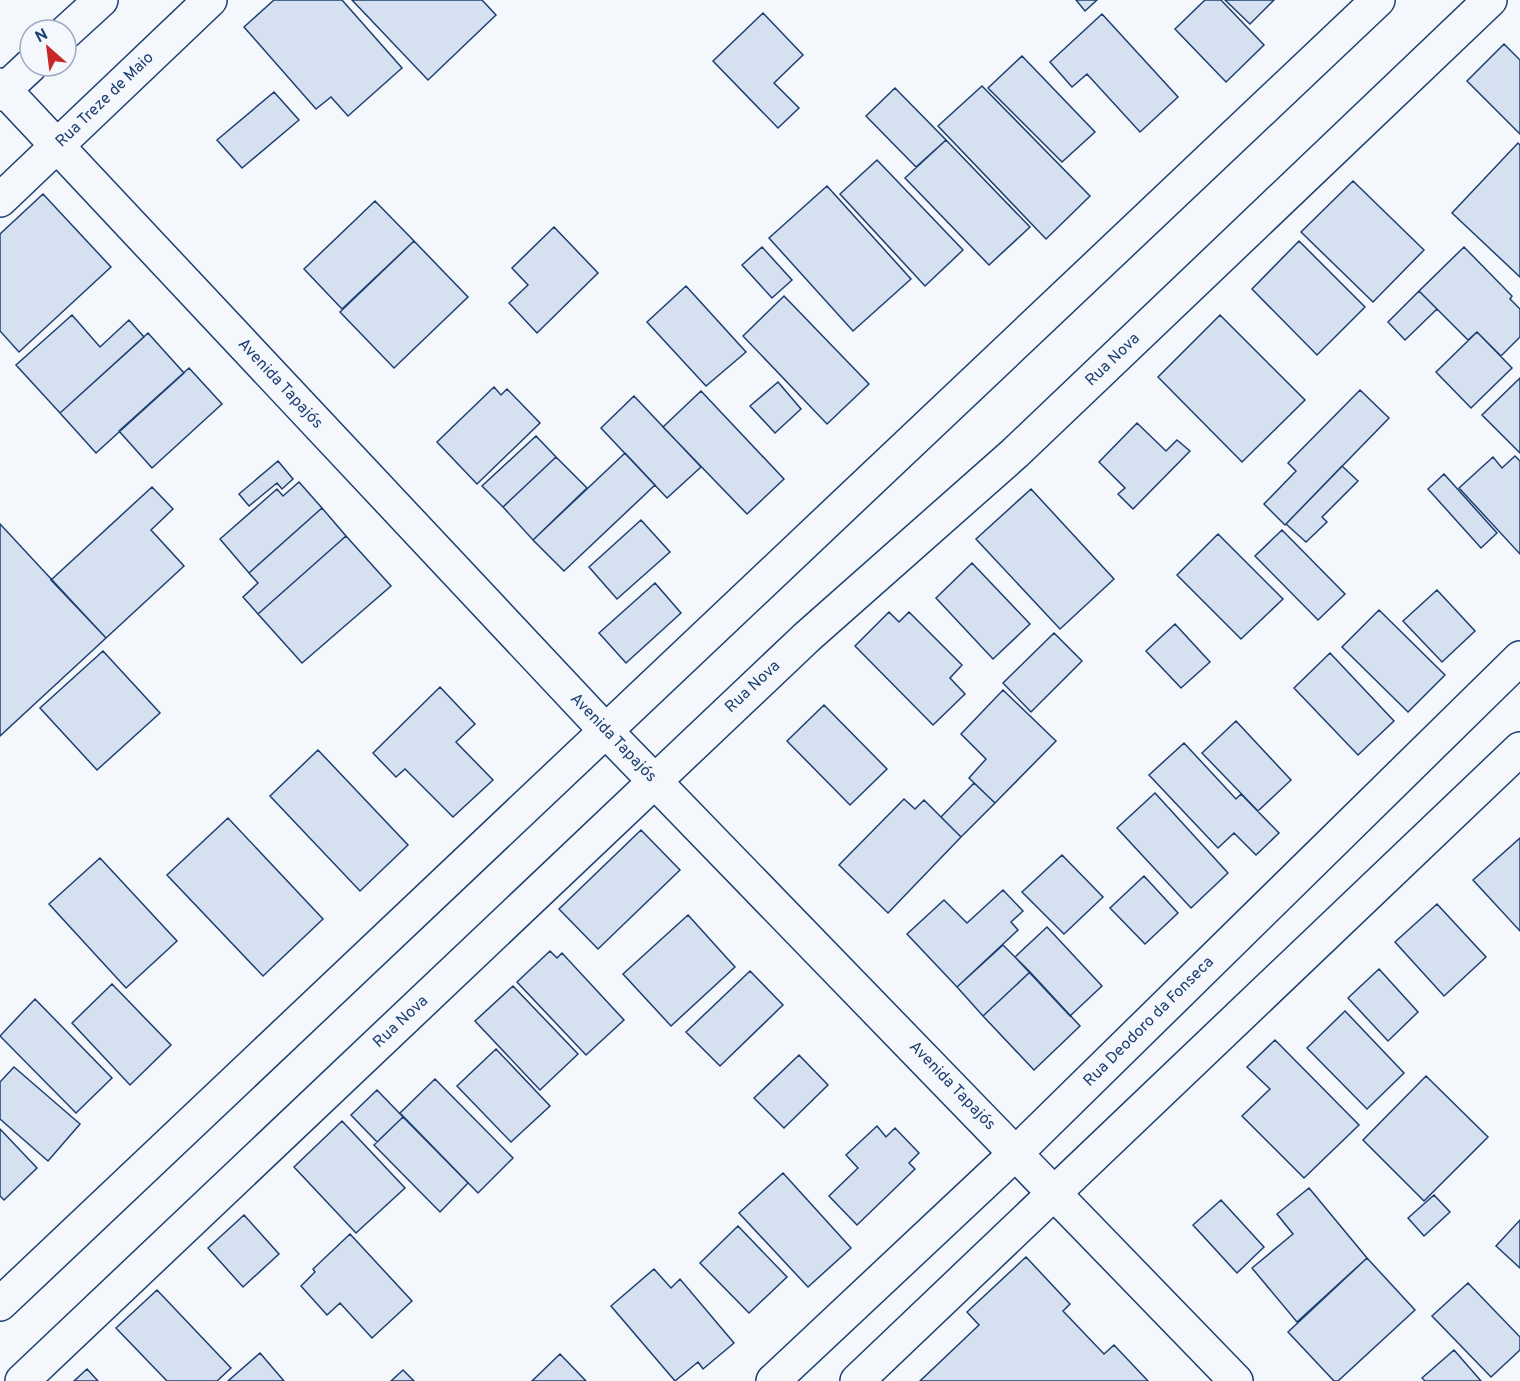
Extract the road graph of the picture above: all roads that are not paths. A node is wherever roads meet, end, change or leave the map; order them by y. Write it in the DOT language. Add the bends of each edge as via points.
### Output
graph roads {
  1 [pos="101,0"];
  2 [pos="210,0"];
  3 [pos="1378,0"];
  4 [pos="1490,0"];
  5 [pos="78,22"];
  6 [pos="18,76"];
  7 [pos="2,90"];
  8 [pos="56,147"];
  9 [pos="0,200"];
  10 [pos="1520,658"];
  11 [pos="606,731"];
  12 [pos="1520,749"];
  13 [pos="655,781"];
  14 [pos="1016,1153"];
  15 [pos="1055,1193"];
  16 [pos="0,1304"];
  17 [pos="22,1381"];
  18 [pos="774,1381"];
  19 [pos="857,1381"];
  20 [pos="1236,1381"];
  1 -- 5 [label="street"];
  2 -- 8 [label="street, Rua Treze de Maio"];
  3 -- 11 [label="street"];
  4 -- 13 [label="street, Rua Nova" via="1015,453 807,637"];
  6 -- 7 [label="street"];
  7 -- 8 [label="street, Avenida Tapajós"];
  8 -- 9 [label="street, Rua Treze de Maio"];
  8 -- 11 [label="street, Avenida Tapajós"];
  10 -- 14 [label="street, Rua Deodoro da Fonseca"];
  11 -- 13 [label="street, Avenida Tapajós"];
  11 -- 16 [label="street"];
  12 -- 15 [label="street"];
  13 -- 14 [label="street, Avenida Tapajós"];
  13 -- 17 [label="street, Rua Nova"];
  14 -- 15 [label="street, Avenida Tapajós"];
  14 -- 18 [label="street, Rua Deodoro da Fonseca"];
  15 -- 19 [label="street"];
  15 -- 20 [label="street, Avenida Tapajós"];
}
